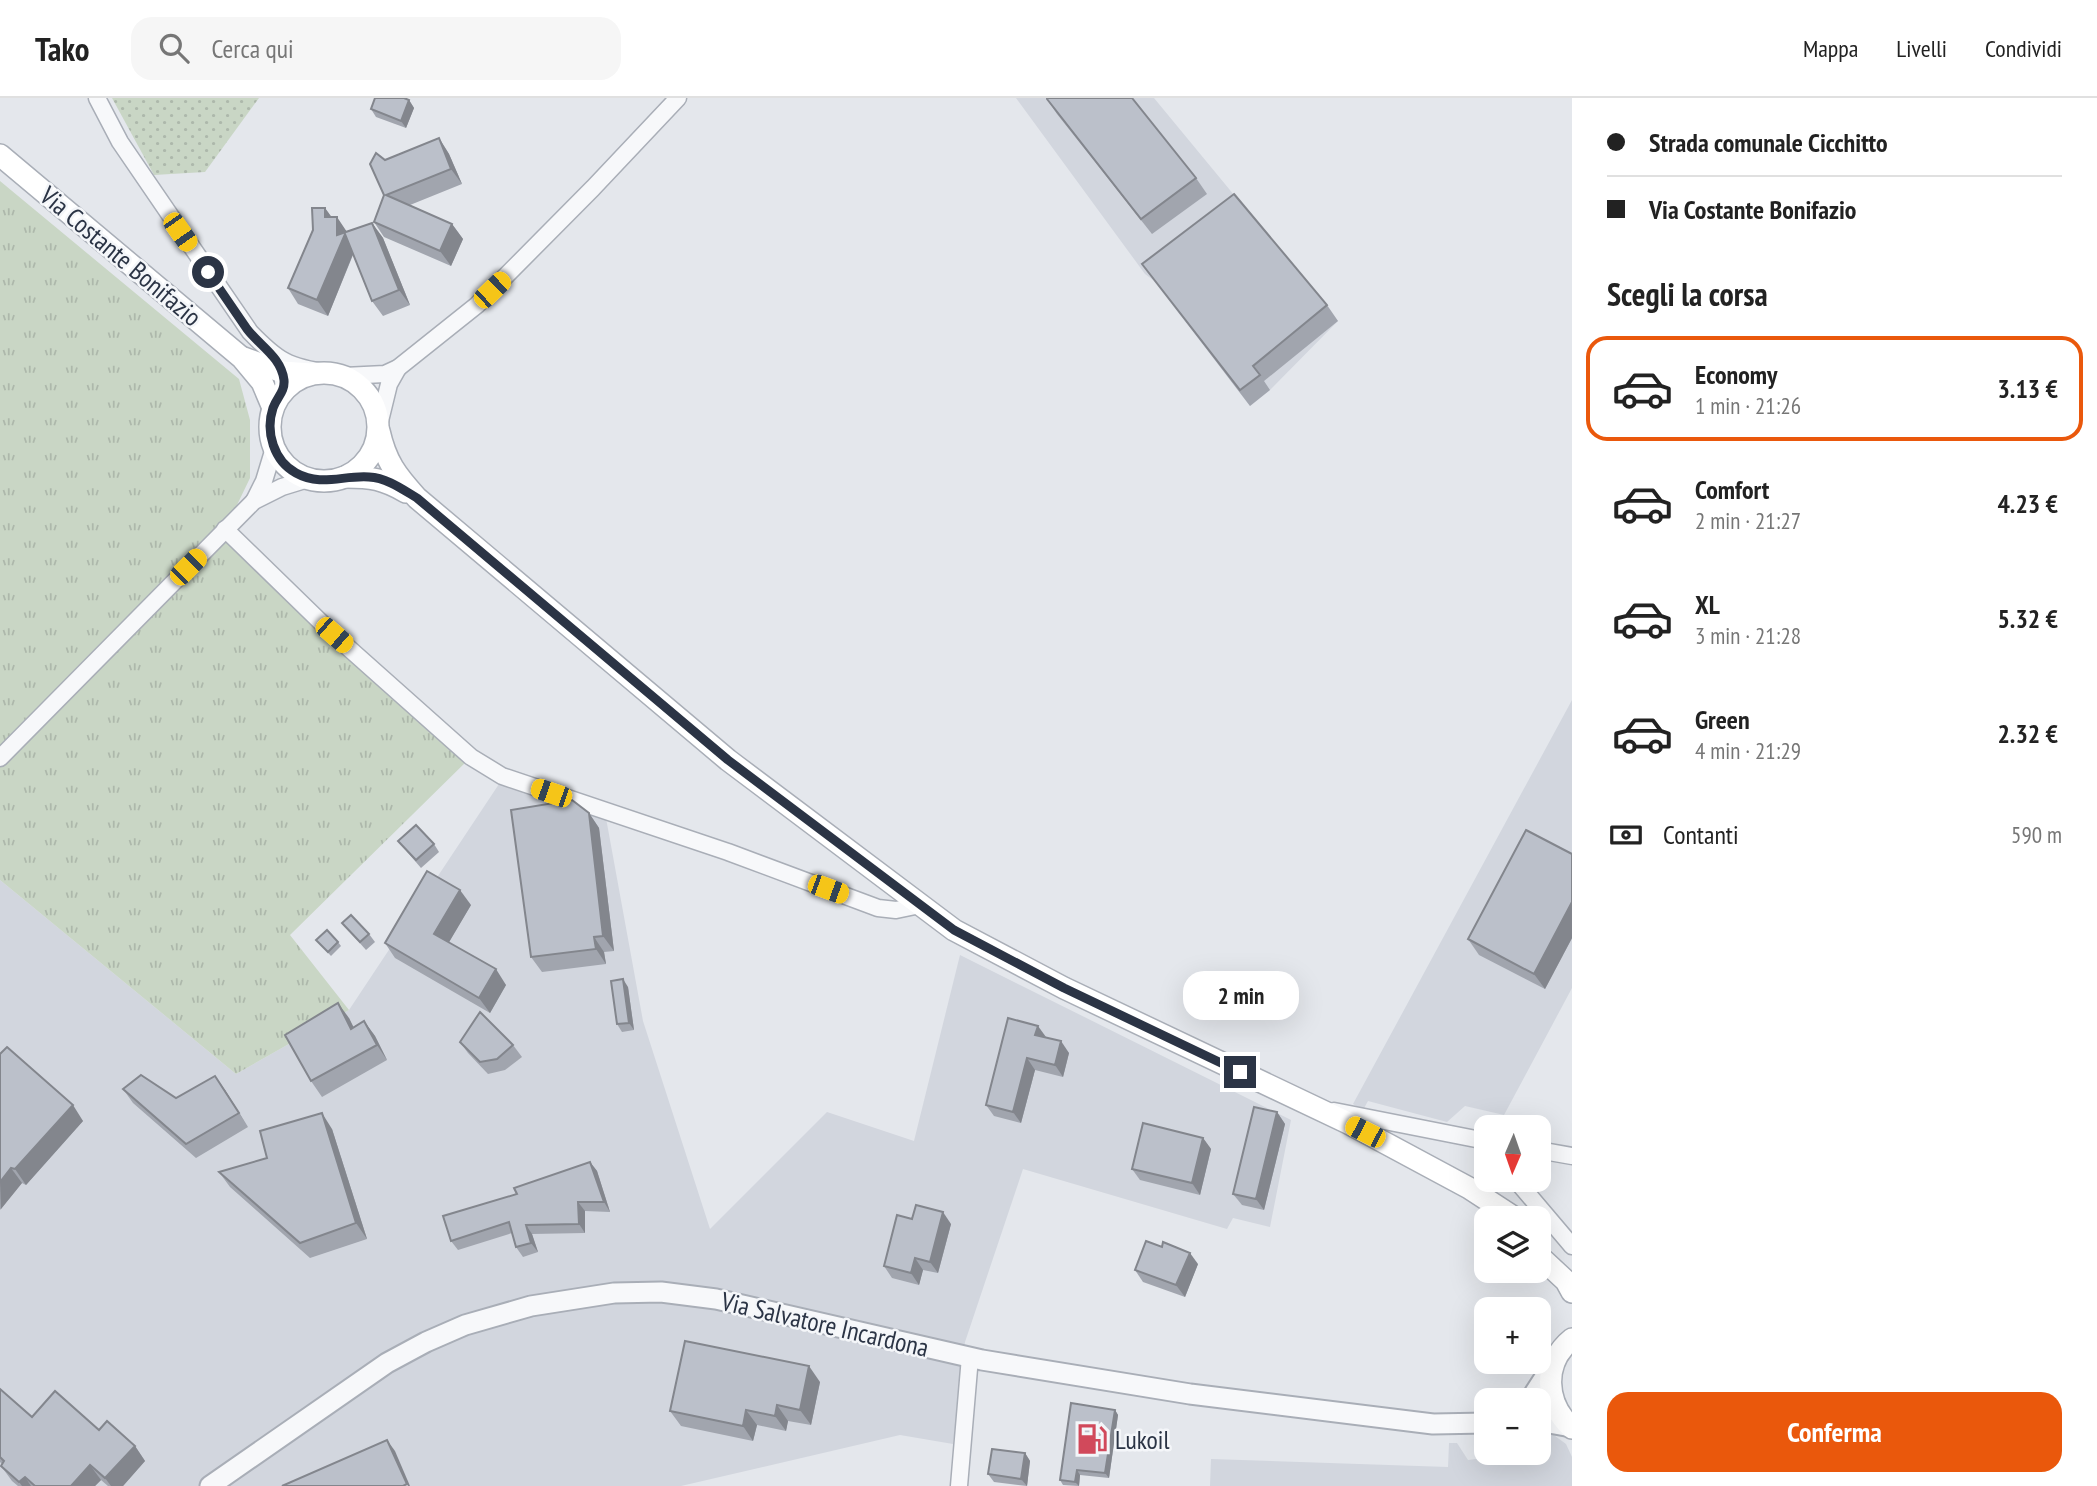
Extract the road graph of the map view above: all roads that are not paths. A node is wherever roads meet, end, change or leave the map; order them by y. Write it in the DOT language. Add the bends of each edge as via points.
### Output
graph roads {
  1 [pos="97,98"];
  2 [pos="678,98"];
  3 [pos="0,155"];
  4 [pos="242,358"];
  5 [pos="398,368"];
  6 [pos="329,374"];
  7 [pos="279,382"];
  8 [pos="379,428"];
  9 [pos="274,448"];
  10 [pos="345,477"];
  11 [pos="308,479"];
  12 [pos="417,498"];
  13 [pos="254,501"];
  14 [pos="225,529"];
  15 [pos="0,758"];
  16 [pos="920,905"];
  17 [pos="1315,1108"];
  18 [pos="1474,1139"];
  19 [pos="1401,1151"];
  20 [pos="1551,1152"];
  21 [pos="1572,1156"];
  22 [pos="1526,1192"];
  23 [pos="1476,1206"];
  24 [pos="1497,1206"];
  25 [pos="1572,1246"];
  26 [pos="1551,1249"];
  27 [pos="1551,1267"];
  28 [pos="1572,1268"];
  29 [pos="1572,1292"];
  30 [pos="1572,1322"];
  31 [pos="1562,1352"];
  32 [pos="970,1357"];
  33 [pos="1538,1388"];
  34 [pos="1474,1423"];
  35 [pos="1551,1424"];
  36 [pos="1572,1428"];
  37 [pos="210,1486"];
  38 [pos="959,1486"];
  1 -- 7 [label="street" via="120,142"];
  2 -- 5 [label="street" via="477,305"];
  3 -- 4 [label="main road, Via Costante Bonifazio"];
  4 -- 7 [label="main road"];
  4 -- 7 [label="main road" via="262,382"];
  5 -- 6 [label="street" via="385,374"];
  5 -- 8 [label="street" via="389,384"];
  6 -- 7 [label="main road"];
  6 -- 7 [label="street" via="304,369"];
  6 -- 8 [label="main road" via="356,383 366,392"];
  7 -- 9 [label="main road" via="270,428"];
  8 -- 10 [label="main road" via="372,454"];
  8 -- 12 [label="main road" via="386,460"];
  9 -- 11 [label="main road" via="288,467"];
  9 -- 13 [label="street"];
  10 -- 11 [label="main road"];
  10 -- 12 [label="main road" via="386,481"];
  11 -- 13 [label="street"];
  12 -- 16 [label="main road" via="728,760"];
  13 -- 14 [label="street"];
  14 -- 15 [label="street"];
  14 -- 16 [label="street" via="334,635 471,757 502,776 878,908"];
  16 -- 17 [label="main road" via="954,930 1064,988"];
  17 -- 18 [label="street"];
  17 -- 19 [label="main road"];
  19 -- 23 [label="main road"];
  19 -- 24 [label="main road"];
  20 -- 21 [label="street"];
  22 -- 25 [label="street"];
  26 -- 28 [label="main road"];
  27 -- 29 [label="main road"];
  30 -- 31 [label="main road"];
  31 -- 33 [label="street"];
  31 -- 36 [label="main road" via="1550,1380 1555,1406"];
  32 -- 34 [label="street, Via Salvatore Incardona" via="1190,1394 1433,1424"];
  32 -- 37 [label="street, Via Salvatore Incardona" via="690,1294 614,1293 572,1298 498,1315 426,1342 387,1363"];
  32 -- 38 [label="street"];
  35 -- 36 [label="street"];
}
